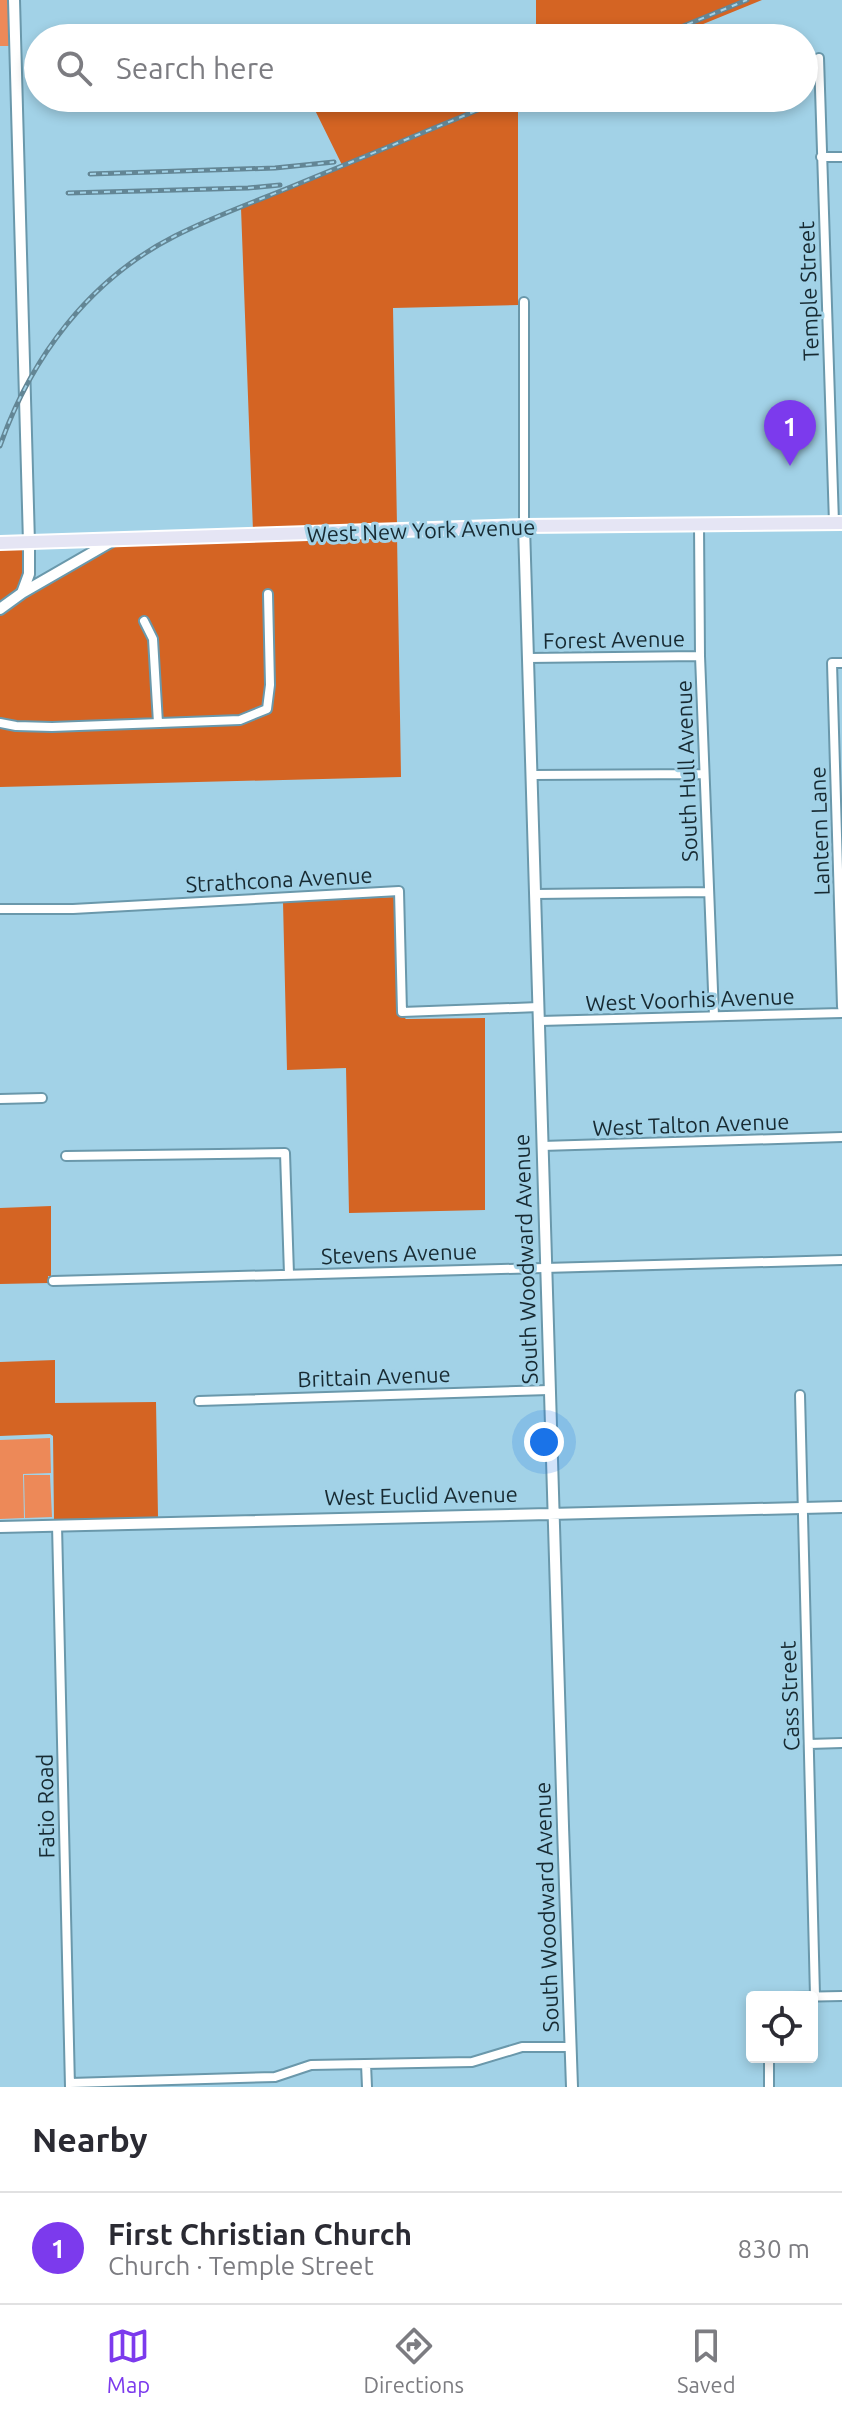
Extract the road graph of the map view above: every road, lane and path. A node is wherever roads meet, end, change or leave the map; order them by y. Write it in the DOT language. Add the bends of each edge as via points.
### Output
graph roads {
  1 [pos="14,0"];
  2 [pos="819,58"];
  3 [pos="821,157"];
  4 [pos="842,157"];
  5 [pos="524,302"];
  6 [pos="838,523"];
  7 [pos="699,525"];
  8 [pos="524,526"];
  9 [pos="114,540"];
  10 [pos="0,543"];
  11 [pos="29,543"];
  12 [pos="22,593"];
  13 [pos="268,594"];
  14 [pos="0,609"];
  15 [pos="144,621"];
  16 [pos="700,656"];
  17 [pos="528,658"];
  18 [pos="842,663"];
  19 [pos="0,723"];
  20 [pos="158,723"];
  21 [pos="704,774"];
  22 [pos="532,775"];
  23 [pos="708,892"];
  24 [pos="535,894"];
  25 [pos="0,909"];
  26 [pos="539,1007"];
  27 [pos="842,1010"];
  28 [pos="714,1016"];
  29 [pos="540,1021"];
  30 [pos="42,1098"];
  31 [pos="0,1099"];
  32 [pos="842,1137"];
  33 [pos="542,1146"];
  34 [pos="66,1156"];
  35 [pos="842,1260"];
  36 [pos="545,1267"];
  37 [pos="289,1274"];
  38 [pos="53,1281"];
  39 [pos="549,1390"];
  40 [pos="800,1395"];
  41 [pos="199,1401"];
  42 [pos="842,1507"];
  43 [pos="801,1508"];
  44 [pos="551,1512"];
  45 [pos="57,1525"];
  46 [pos="0,1527"];
  47 [pos="842,1743"];
  48 [pos="809,1744"];
  49 [pos="815,1991"];
  50 [pos="818,1996"];
  51 [pos="842,1996"];
  52 [pos="571,2047"];
  53 [pos="769,2063"];
  54 [pos="366,2064"];
  55 [pos="70,2085"];
  56 [pos="367,2087"];
  57 [pos="572,2087"];
  58 [pos="769,2087"];
  1 -- 11 [label="street"];
  2 -- 3 [label="street, Temple Street"];
  3 -- 4 [label="street"];
  3 -- 6 [label="street, Temple Street"];
  5 -- 8 [label="street"];
  6 -- 7 [label="main road, West New York Avenue"];
  7 -- 8 [label="main road, West New York Avenue"];
  7 -- 16 [label="street, South Hull Avenue"];
  8 -- 9 [label="main road, West New York Avenue"];
  8 -- 17 [label="street, South Woodward Avenue"];
  9 -- 11 [label="main road, West New York Avenue"];
  9 -- 12 [label="street"];
  10 -- 11 [label="main road, West New York Avenue"];
  11 -- 12 [label="street" via="29,574"];
  12 -- 14 [label="street"];
  13 -- 20 [label="street" via="267,709 240,720"];
  15 -- 20 [label="street" via="153,639"];
  16 -- 17 [label="street, Forest Avenue"];
  16 -- 21 [label="street, South Hull Avenue"];
  17 -- 22 [label="street, South Woodward Avenue"];
  18 -- 27 [label="street, Lantern Lane" via="832,663"];
  19 -- 20 [label="street"];
  21 -- 22 [label="street"];
  21 -- 23 [label="street, South Hull Avenue"];
  22 -- 24 [label="street, South Woodward Avenue"];
  23 -- 24 [label="street"];
  23 -- 28 [label="street, South Hull Avenue"];
  24 -- 26 [label="street, South Woodward Avenue"];
  25 -- 26 [label="street, Strathcona Avenue" via="399,891 402,1012"];
  26 -- 29 [label="street, South Woodward Avenue"];
  27 -- 28 [label="street, West Voorhis Avenue"];
  28 -- 29 [label="street, West Voorhis Avenue"];
  29 -- 33 [label="street, South Woodward Avenue"];
  30 -- 31 [label="street"];
  32 -- 33 [label="street, West Talton Avenue"];
  33 -- 36 [label="street, South Woodward Avenue"];
  34 -- 37 [label="street" via="285,1153"];
  35 -- 36 [label="street, Stevens Avenue"];
  36 -- 37 [label="street, Stevens Avenue"];
  36 -- 39 [label="street, South Woodward Avenue"];
  37 -- 38 [label="street, Stevens Avenue"];
  39 -- 41 [label="street, Brittain Avenue"];
  39 -- 44 [label="street, South Woodward Avenue"];
  40 -- 43 [label="street, Cass Street"];
  42 -- 43 [label="street, West Euclid Avenue"];
  43 -- 44 [label="street, West Euclid Avenue"];
  43 -- 48 [label="street, Cass Street"];
  44 -- 45 [label="street, West Euclid Avenue"];
  44 -- 52 [label="street, South Woodward Avenue"];
  45 -- 46 [label="street, West Euclid Avenue"];
  45 -- 55 [label="street, Fatio Road"];
  47 -- 48 [label="street"];
  48 -- 49 [label="street, Cass Street"];
  50 -- 51 [label="street"];
  52 -- 54 [label="street" via="522,2047 472,2062"];
  52 -- 57 [label="street, South Woodward Avenue"];
  53 -- 58 [label="street"];
  54 -- 55 [label="street" via="311,2065 275,2077"];
  54 -- 56 [label="street"];
}
